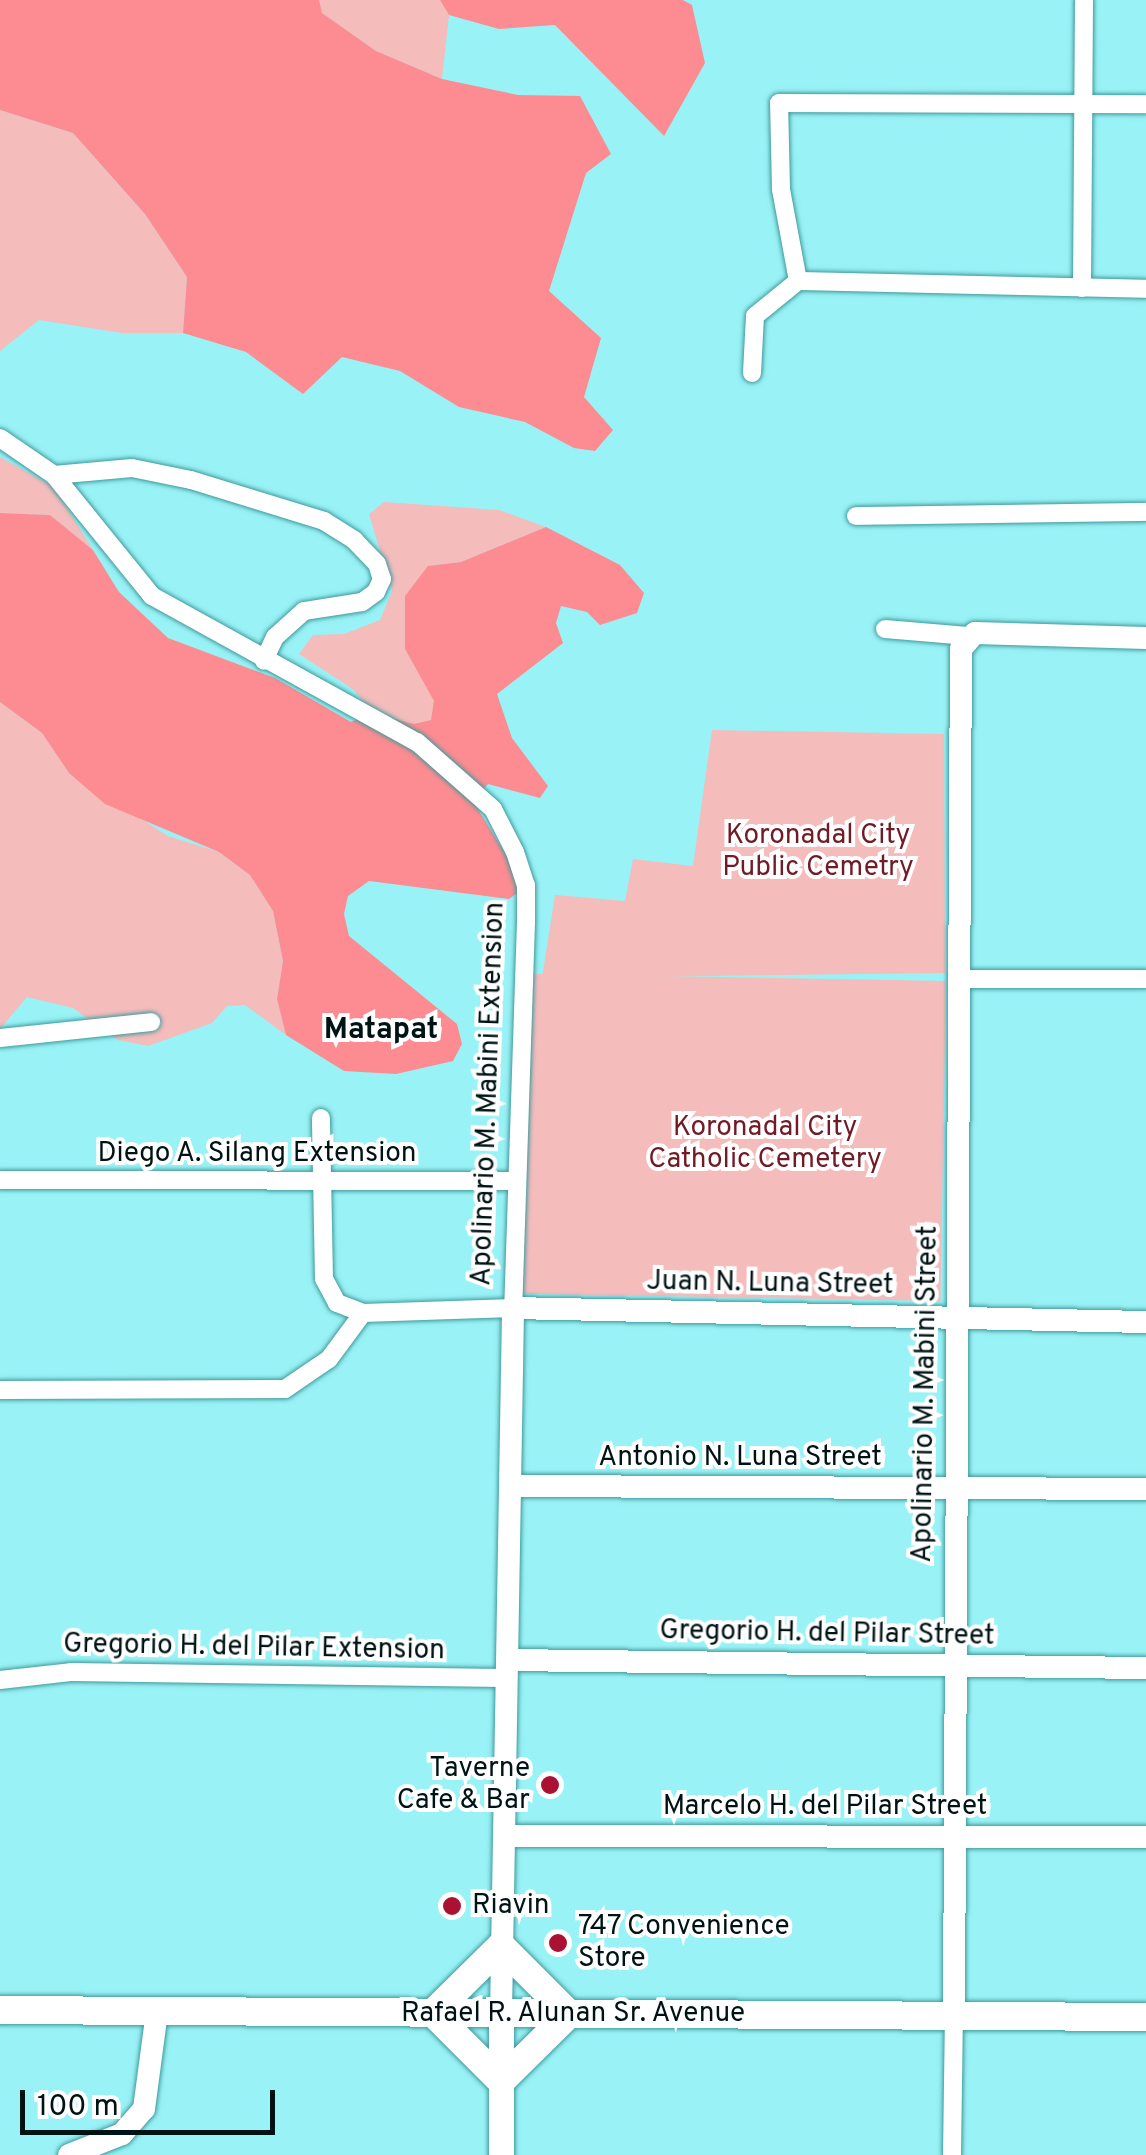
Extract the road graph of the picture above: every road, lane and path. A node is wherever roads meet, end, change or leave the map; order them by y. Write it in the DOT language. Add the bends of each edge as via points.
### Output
graph roads {
  1 [pos="1084,0"];
  2 [pos="1086,104"];
  3 [pos="1146,104"];
  4 [pos="798,281"];
  5 [pos="1082,288"];
  6 [pos="1146,289"];
  7 [pos="752,373"];
  8 [pos="0,438"];
  9 [pos="54,475"];
  10 [pos="1146,512"];
  11 [pos="856,516"];
  12 [pos="885,629"];
  13 [pos="968,636"];
  14 [pos="1146,638"];
  15 [pos="264,661"];
  16 [pos="960,979"];
  17 [pos="1146,980"];
  18 [pos="151,1022"];
  19 [pos="0,1038"];
  20 [pos="322,1118"];
  21 [pos="0,1180"];
  22 [pos="324,1181"];
  23 [pos="515,1181"];
  24 [pos="513,1308"];
  25 [pos="362,1313"];
  26 [pos="957,1319"];
  27 [pos="1146,1322"];
  28 [pos="0,1390"];
  29 [pos="513,1486"];
  30 [pos="954,1489"];
  31 [pos="1146,1489"];
  32 [pos="954,1665"];
  33 [pos="1146,1668"];
  34 [pos="508,1669"];
  35 [pos="0,1680"];
  36 [pos="504,1836"];
  37 [pos="951,1837"];
  38 [pos="1146,1837"];
  39 [pos="501,1946"];
  40 [pos="0,2010"];
  41 [pos="157,2012"];
  42 [pos="434,2013"];
  43 [pos="501,2014"];
  44 [pos="568,2014"];
  45 [pos="954,2015"];
  46 [pos="1146,2017"];
  47 [pos="501,2081"];
  48 [pos="68,2155"];
  49 [pos="501,2155"];
  50 [pos="952,2155"];
  1 -- 2 [label="street"];
  2 -- 3 [label="street"];
  2 -- 4 [label="street" via="778,103 781,190"];
  2 -- 5 [label="street"];
  4 -- 5 [label="street"];
  4 -- 7 [label="street" via="755,316"];
  5 -- 6 [label="street"];
  8 -- 9 [label="street, Apolinario M. Mabini Extension"];
  9 -- 15 [label="street, Apolinario M. Mabini Extension" via="152,596"];
  9 -- 15 [label="street" via="132,468 191,480 324,521 354,540 377,564 382,579 376,592 362,602 304,611 275,637"];
  10 -- 11 [label="street"];
  12 -- 13 [label="street"];
  13 -- 14 [label="street"];
  13 -- 16 [label="street, Apolinario M. Mabini Street" via="961,650"];
  15 -- 23 [label="street, Apolinario M. Mabini Extension" via="416,742 462,775 493,810 515,852 526,885"];
  16 -- 17 [label="street"];
  16 -- 26 [label="street, Apolinario M. Mabini Street"];
  18 -- 19 [label="street"];
  20 -- 22 [label="street"];
  21 -- 22 [label="street, Diego A. Silang Extension"];
  22 -- 23 [label="street, Diego A. Silang Extension"];
  22 -- 25 [label="street" via="328,1292"];
  23 -- 24 [label="street, Apolinario M. Mabini Extension"];
  24 -- 25 [label="street"];
  24 -- 26 [label="street, Juan N. Luna Street"];
  24 -- 29 [label="street, Apolinario M. Mabini Extension"];
  25 -- 28 [label="street" via="329,1359 285,1389"];
  26 -- 27 [label="street, Juan N. Luna Street"];
  26 -- 30 [label="street, Apolinario M. Mabini Street"];
  29 -- 30 [label="street, Antonio N. Luna Street"];
  29 -- 34 [label="street, Apolinario M. Mabini Extension"];
  30 -- 31 [label="street, Antonio N. Luna Street"];
  30 -- 32 [label="street, Apolinario M. Mabini Street"];
  32 -- 33 [label="street, Gregorio H. del Pilar Street"];
  32 -- 34 [label="street, Gregorio H. del Pilar Street"];
  32 -- 37 [label="street, Apolinario M. Mabini Street"];
  34 -- 35 [label="street, Gregorio H. del Pilar Extension" via="71,1672"];
  34 -- 36 [label="street, Apolinario M. Mabini Extension"];
  36 -- 37 [label="street, Marcelo H. del Pilar Street"];
  36 -- 39 [label="street, Apolinario M. Mabini Extension"];
  37 -- 38 [label="street, Marcelo H. del Pilar Street"];
  37 -- 45 [label="street, Apolinario M. Mabini Street"];
  39 -- 42 [label="highway"];
  39 -- 43 [label="street, Apolinario M. Mabini Extension"];
  39 -- 44 [label="highway"];
  40 -- 41 [label="highway, Rafael R. Alunan Sr. Avenue"];
  41 -- 42 [label="highway, Rafael R. Alunan Sr. Avenue"];
  41 -- 48 [label="street" via="144,2109 122,2134"];
  42 -- 43 [label="highway, Rafael R. Alunan Sr. Avenue"];
  42 -- 47 [label="highway"];
  43 -- 44 [label="highway, Rafael R. Alunan Sr. Avenue"];
  43 -- 47 [label="main road"];
  44 -- 45 [label="highway, Rafael R. Alunan Sr. Avenue"];
  44 -- 47 [label="highway"];
  45 -- 46 [label="highway, Rafael R. Alunan Sr. Avenue"];
  45 -- 50 [label="street, Apolinario M. Mabini Street"];
  47 -- 49 [label="main road"];
}
